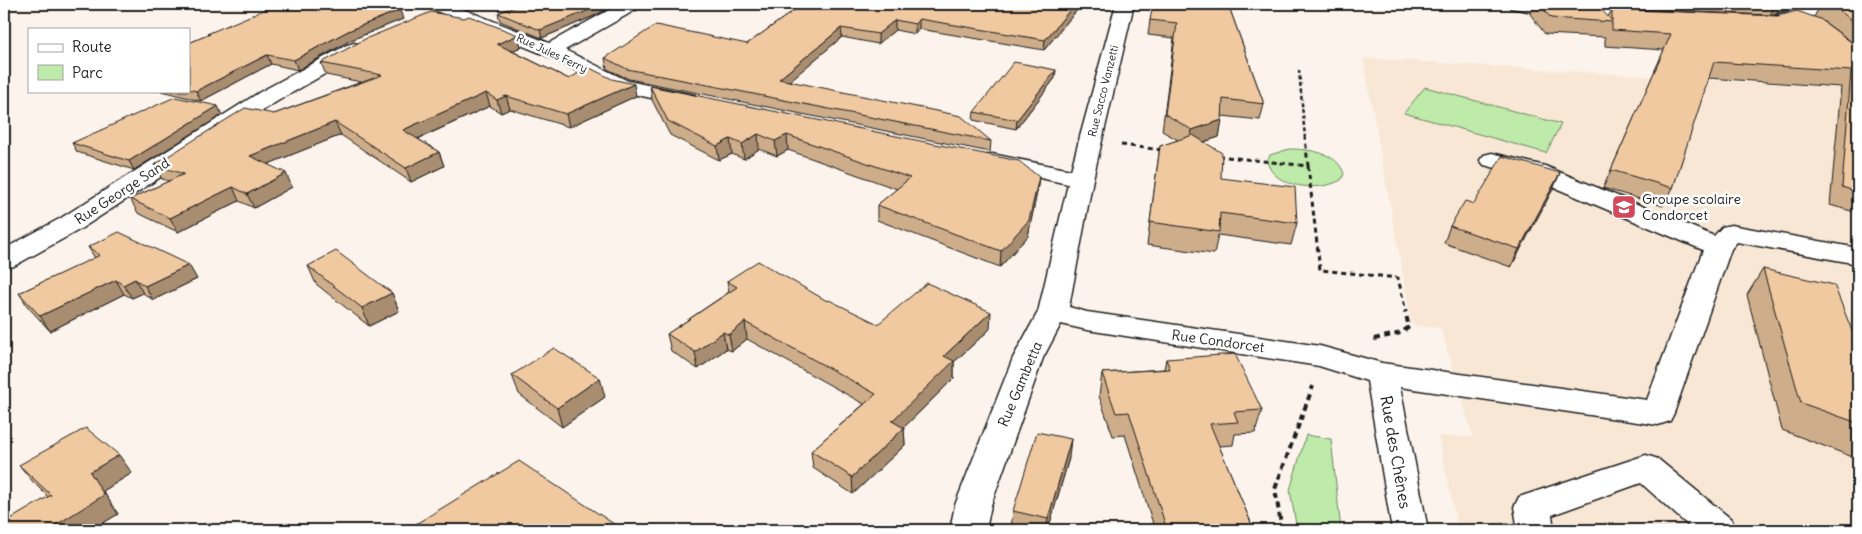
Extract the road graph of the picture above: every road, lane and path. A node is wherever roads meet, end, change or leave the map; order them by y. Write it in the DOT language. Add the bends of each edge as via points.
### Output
graph roads {
  1 [pos="633,4"];
  2 [pos="1125,4"];
  3 [pos="1517,4"];
  4 [pos="1831,4"];
  5 [pos="1612,9"];
  6 [pos="436,11"];
  7 [pos="1666,18"];
  8 [pos="1791,18"];
  9 [pos="1751,22"];
  10 [pos="1819,29"];
  11 [pos="370,41"];
  12 [pos="550,50"];
  13 [pos="1299,70"];
  14 [pos="710,104"];
  15 [pos="1164,150"];
  16 [pos="1212,155"];
  17 [pos="973,157"];
  18 [pos="1492,160"];
  19 [pos="1308,166"];
  20 [pos="1084,169"];
  21 [pos="1718,247"];
  22 [pos="1858,256"];
  23 [pos="4,260"];
  24 [pos="1351,273"];
  25 [pos="1053,312"];
  26 [pos="1382,374"];
  27 [pos="968,530"];
  28 [pos="1410,530"];
  29 [pos="1536,530"];
  30 [pos="1718,530"];
  1 -- 12 [label="street"];
  2 -- 20 [label="street, Rue Sacco Vanzetti"];
  3 -- 5 [label="street" via="1544,9"];
  4 -- 8 [label="street"];
  5 -- 7 [label="street"];
  6 -- 12 [label="street, Rue Jules Ferry"];
  8 -- 9 [label="street" via="1770,23"];
  8 -- 10 [label="street"];
  11 -- 23 [label="street, Rue George Sand" via="268,97 70,224"];
  12 -- 14 [label="street, Rue Jules Ferry" via="622,86"];
  13 -- 19 [label="path"];
  15 -- 20 [label="path" via="1116,144 1111,162"];
  16 -- 19 [label="path"];
  17 -- 20 [label="street"];
  18 -- 21 [label="street" via="1536,171"];
  19 -- 24 [label="path" via="1320,270"];
  20 -- 25 [label="street, Rue Gambetta"];
  21 -- 22 [label="street" via="1731,233"];
  21 -- 26 [label="street, Rue Condorcet" via="1658,413"];
  25 -- 26 [label="street, Rue Condorcet" via="1087,321 1320,356"];
  25 -- 27 [label="street, Rue Gambetta" via="1028,358 973,505"];
  26 -- 28 [label="street, Rue des Chênes"];
  29 -- 30 [label="street" via="1532,507 1646,468"];
}
